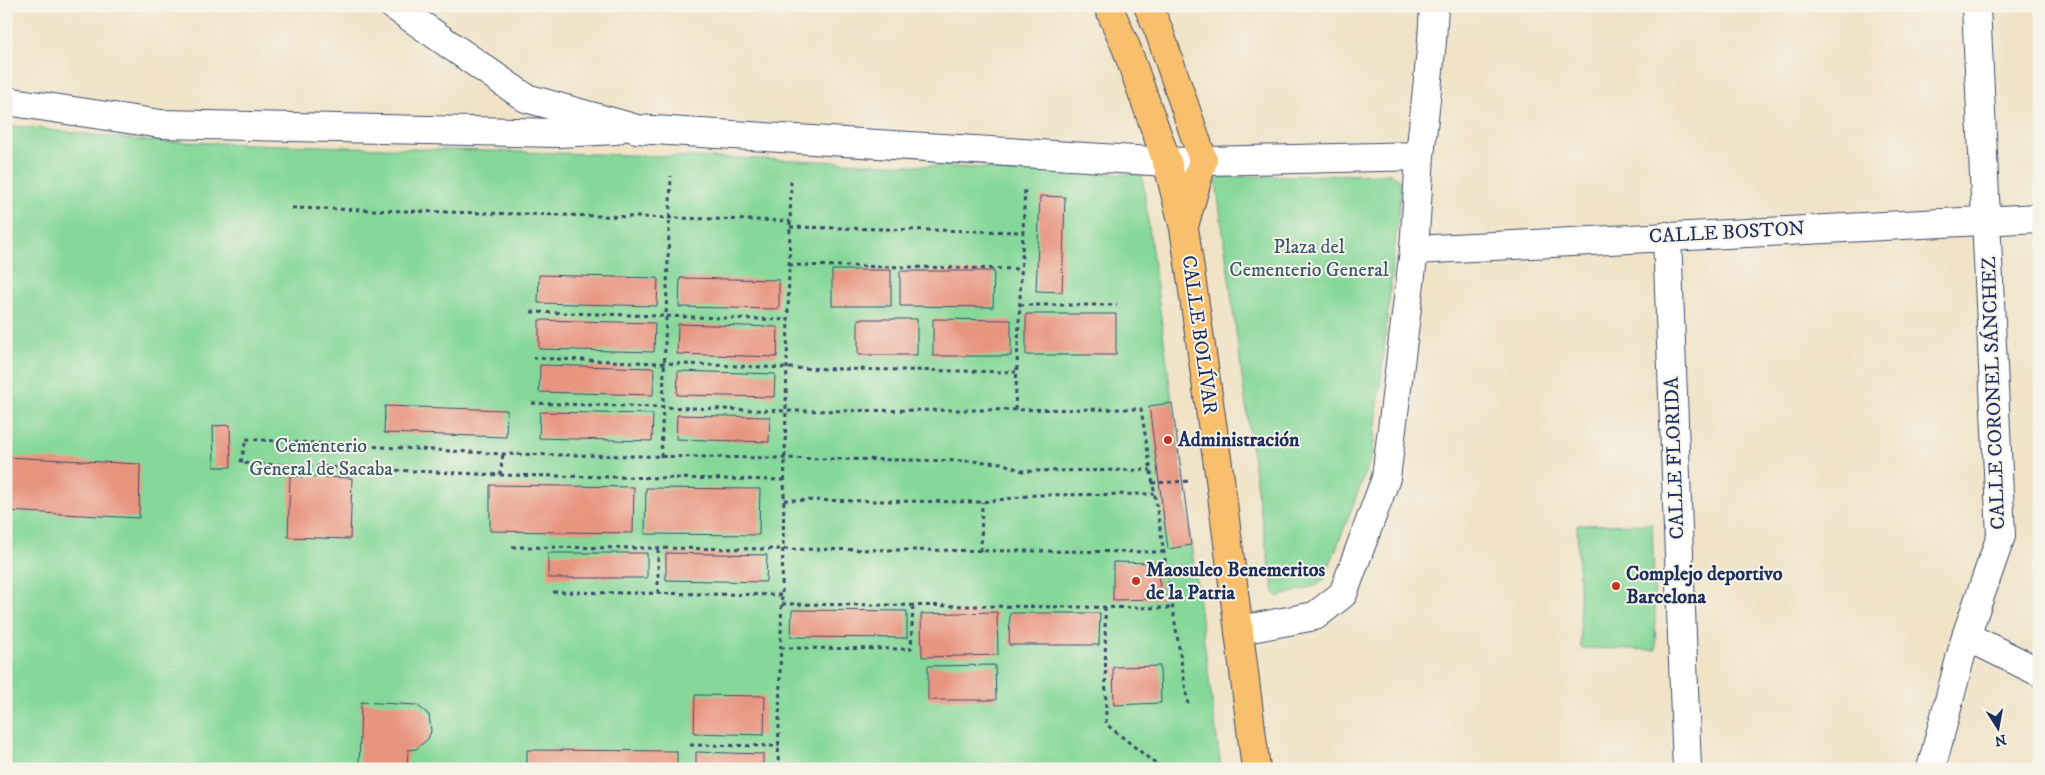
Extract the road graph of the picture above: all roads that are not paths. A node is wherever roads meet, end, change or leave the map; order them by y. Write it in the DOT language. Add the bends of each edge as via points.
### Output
graph roads {
  1 [pos="394,6"];
  2 [pos="1108,6"];
  3 [pos="1148,6"];
  4 [pos="1434,6"];
  5 [pos="1976,6"];
  6 [pos="6,101"];
  7 [pos="637,128"];
  8 [pos="1420,156"];
  9 [pos="1203,160"];
  10 [pos="1167,162"];
  11 [pos="2039,218"];
  12 [pos="1988,220"];
  13 [pos="1184,228"];
  14 [pos="1667,236"];
  15 [pos="1414,250"];
  16 [pos="1240,630"];
  17 [pos="1966,636"];
  18 [pos="2039,672"];
  19 [pos="1256,769"];
  20 [pos="1687,769"];
  21 [pos="1931,769"];
  1 -- 7 [label="street" via="526,98"];
  2 -- 10 [label="main road, CALLE BOLÍVAR"];
  3 -- 9 [label="main road"];
  4 -- 8 [label="street"];
  5 -- 12 [label="street, CALLE CORONEL SÁNCHEZ"];
  6 -- 7 [label="street" via="162,124 558,133"];
  7 -- 10 [label="street"];
  8 -- 9 [label="street"];
  8 -- 15 [label="street"];
  9 -- 10 [label="street"];
  9 -- 13 [label="main road, CALLE BOLÍVAR"];
  10 -- 13 [label="main road, CALLE BOLÍVAR"];
  11 -- 12 [label="street, CALLE BOSTON"];
  12 -- 14 [label="street, CALLE BOSTON"];
  12 -- 17 [label="street, CALLE CORONEL SÁNCHEZ" via="2001,536"];
  13 -- 16 [label="main road, CALLE BOLÍVAR"];
  14 -- 15 [label="street, CALLE BOSTON"];
  14 -- 20 [label="street, CALLE FLORIDA"];
  15 -- 16 [label="street" via="1386,478 1343,594 1315,616"];
  16 -- 19 [label="main road, CALLE BOLÍVAR"];
  17 -- 18 [label="street"];
  17 -- 21 [label="street, CALLE CORONEL SÁNCHEZ"];
}
